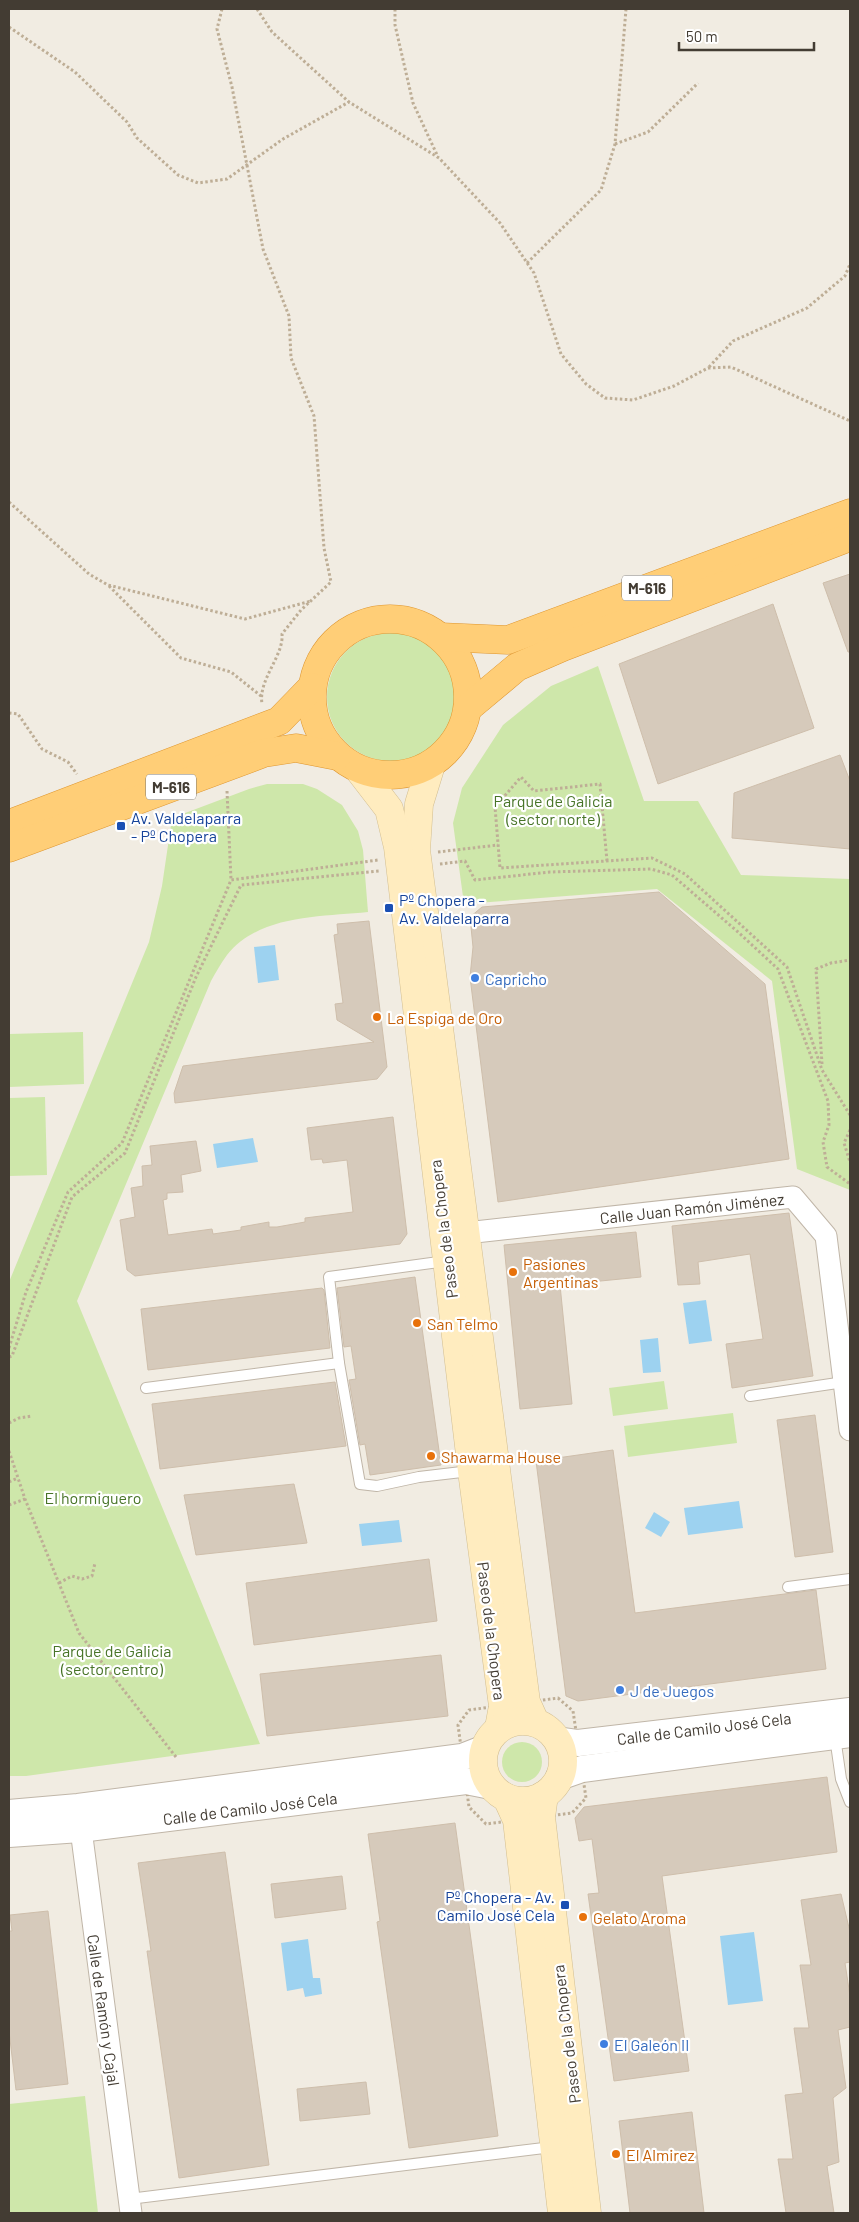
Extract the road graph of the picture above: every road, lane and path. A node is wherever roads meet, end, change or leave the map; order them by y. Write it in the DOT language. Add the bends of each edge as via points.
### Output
graph roads {
  1 [pos="222,9"];
  2 [pos="257,9"];
  3 [pos="395,9"];
  4 [pos="626,9"];
  5 [pos="9,26"];
  6 [pos="698,84"];
  7 [pos="349,102"];
  8 [pos="615,144"];
  9 [pos="439,158"];
  10 [pos="248,164"];
  11 [pos="527,262"];
  12 [pos="850,264"];
  13 [pos="708,368"];
  14 [pos="850,421"];
  15 [pos="9,502"];
  16 [pos="850,513"];
  17 [pos="850,537"];
  18 [pos="108,585"];
  19 [pos="312,600"];
  20 [pos="440,637"];
  21 [pos="312,687"];
  22 [pos="261,696"];
  23 [pos="262,705"];
  24 [pos="468,708"];
  25 [pos="9,713"];
  26 [pos="348,763"];
  27 [pos="431,765"];
  28 [pos="91,793"];
  29 [pos="228,797"];
  30 [pos="9,824"];
  31 [pos="498,845"];
  32 [pos="9,848"];
  33 [pos="607,861"];
  34 [pos="408,862"];
  35 [pos="232,880"];
  36 [pos="850,960"];
  37 [pos="822,1070"];
  38 [pos="850,1115"];
  39 [pos="850,1130"];
  40 [pos="850,1162"];
  41 [pos="850,1184"];
  42 [pos="466,1233"];
  43 [pos="447,1261"];
  44 [pos="9,1348"];
  45 [pos="9,1357"];
  46 [pos="339,1363"];
  47 [pos="844,1382"];
  48 [pos="146,1388"];
  49 [pos="750,1396"];
  50 [pos="32,1416"];
  51 [pos="9,1423"];
  52 [pos="850,1430"];
  53 [pos="9,1453"];
  54 [pos="472,1471"];
  55 [pos="18,1478"];
  56 [pos="9,1482"];
  57 [pos="25,1499"];
  58 [pos="9,1505"];
  59 [pos="95,1563"];
  60 [pos="850,1579"];
  61 [pos="59,1583"];
  62 [pos="788,1587"];
  63 [pos="850,1711"];
  64 [pos="535,1722"];
  65 [pos="843,1735"];
  66 [pos="492,1738"];
  67 [pos="557,1740"];
  68 [pos="176,1757"];
  69 [pos="552,1786"];
  70 [pos="499,1792"];
  71 [pos="586,1798"];
  72 [pos="850,1802"];
  73 [pos="469,1807"];
  74 [pos="9,1812"];
  75 [pos="572,1813"];
  76 [pos="79,1818"];
  77 [pos="486,1824"];
  78 [pos="9,1834"];
  79 [pos="554,2146"];
  80 [pos="130,2206"];
  81 [pos="562,2213"];
  82 [pos="587,2213"];
  1 -- 10 [label="path" via="216,29"];
  2 -- 7 [label="path" via="272,32"];
  3 -- 9 [label="path" via="395,25 413,103"];
  4 -- 8 [label="path"];
  5 -- 10 [label="path" via="75,72 128,122 137,138 178,175 198,183 227,179"];
  6 -- 8 [label="path" via="648,132"];
  7 -- 9 [label="path"];
  7 -- 10 [label="path"];
  8 -- 11 [label="path" via="601,190"];
  9 -- 11 [label="path" via="500,223"];
  10 -- 19 [label="path" via="263,249 290,316 291,358 314,416 324,548 332,582"];
  11 -- 13 [label="path" via="534,273 560,354 586,384 605,398 633,400 674,386"];
  12 -- 13 [label="path" via="845,276 808,308 733,341"];
  13 -- 14 [label="path" via="731,367"];
  15 -- 18 [label="path" via="89,574"];
  16 -- 20 [label="highway, M-616" via="508,640"];
  17 -- 24 [label="highway, M-616" via="517,667"];
  18 -- 19 [label="path" via="245,618"];
  18 -- 22 [label="path" via="181,658 231,672"];
  19 -- 22 [label="path" via="282,634 283,643"];
  20 -- 21 [label="highway, M-616" via="420,625 397,619 373,620 351,629 332,644 319,664"];
  20 -- 24 [label="highway, M-616" via="458,657 467,682"];
  21 -- 26 [label="highway, M-616" via="313,712 322,736"];
  21 -- 28 [label="highway, M-616" via="279,721"];
  22 -- 23 [label="path"];
  24 -- 27 [label="highway, M-616" via="461,731 448,750"];
  25 -- 28 [label="path" via="18,714 42,749 68,762"];
  26 -- 27 [label="highway, M-616" via="383,776 408,774"];
  26 -- 32 [label="highway, M-616" via="296,748 264,753"];
  26 -- 34 [label="main road, Paseo de la Chopera" via="389,809"];
  27 -- 34 [label="main road, Paseo de la Chopera" via="419,804"];
  28 -- 30 [label="highway, M-616"];
  29 -- 35 [label="path"];
  31 -- 33 [label="path" via="500,868"];
  31 -- 33 [label="path" via="495,807 521,777 534,791 600,784"];
  31 -- 34 [label="path"];
  33 -- 37 [label="path" via="652,858 685,874 787,967"];
  34 -- 35 [label="path"];
  34 -- 41 [label="path" via="465,861 475,880 550,872 651,869 672,875 778,969 828,1101 829,1125 823,1142 827,1167"];
  34 -- 42 [label="main road, Paseo de la Chopera"];
  34 -- 43 [label="main road, Paseo de la Chopera"];
  34 -- 45 [label="path" via="241,885 196,978 125,1153 72,1197"];
  35 -- 44 [label="path" via="122,1143 68,1192 26,1292"];
  36 -- 37 [label="path" via="816,969"];
  37 -- 38 [label="path"];
  39 -- 40 [label="path" via="844,1143"];
  42 -- 47 [label="street, Calle Juan Ramón Jiménez" via="792,1198 826,1236"];
  42 -- 64 [label="main road, Paseo de la Chopera" via="526,1702"];
  43 -- 46 [label="lane" via="329,1277"];
  43 -- 54 [label="main road, Paseo de la Chopera"];
  46 -- 48 [label="lane"];
  46 -- 54 [label="lane" via="360,1484 377,1486"];
  47 -- 49 [label="lane"];
  47 -- 52 [label="street, Calle Juan Ramón Jiménez"];
  50 -- 51 [label="path"];
  53 -- 55 [label="path"];
  54 -- 66 [label="main road, Paseo de la Chopera" via="502,1706"];
  55 -- 56 [label="path"];
  55 -- 57 [label="path"];
  57 -- 58 [label="path"];
  57 -- 61 [label="path"];
  59 -- 61 [label="path" via="92,1576 82,1579 72,1576"];
  60 -- 62 [label="lane"];
  61 -- 68 [label="path" via="79,1633"];
  63 -- 67 [label="street, Calle de Camilo José Cela" via="578,1743"];
  64 -- 66 [label="main road" via="511,1722"];
  64 -- 67 [label="main road"];
  65 -- 69 [label="street, Calle de Camilo José Cela" via="582,1769"];
  65 -- 72 [label="lane" via="841,1779"];
  66 -- 70 [label="main road" via="482,1761 484,1774"];
  66 -- 76 [label="street, Calle de Camilo José Cela" via="462,1757"];
  67 -- 69 [label="main road" via="563,1765"];
  69 -- 70 [label="main road" via="526,1801"];
  69 -- 82 [label="main road, Paseo de la Chopera" via="541,1817"];
  70 -- 76 [label="street, Calle de Camilo José Cela" via="466,1782"];
  70 -- 79 [label="main road, Paseo de la Chopera" via="517,1820"];
  71 -- 75 [label="path"];
  73 -- 77 [label="path"];
  74 -- 76 [label="street, Calle de Camilo José Cela"];
  76 -- 78 [label="street, Calle de Camilo José Cela"];
  76 -- 80 [label="street, Calle de Ramón y Cajal"];
  79 -- 80 [label="lane"];
  79 -- 81 [label="main road, Paseo de la Chopera"];
}
